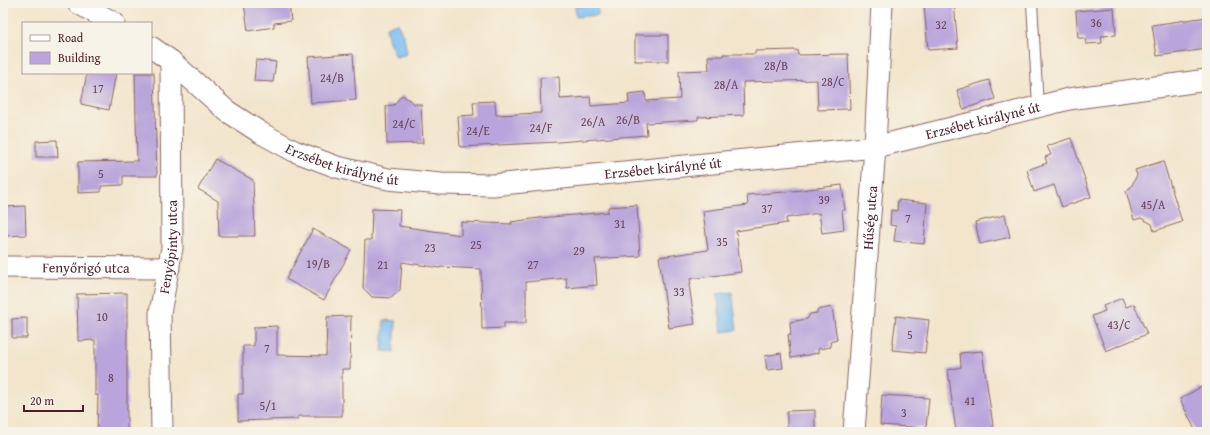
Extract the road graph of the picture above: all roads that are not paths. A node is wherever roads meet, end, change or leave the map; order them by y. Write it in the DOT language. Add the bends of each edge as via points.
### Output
graph roads {
  1 [pos="78,3"];
  2 [pos="882,3"];
  3 [pos="1032,3"];
  4 [pos="112,22"];
  5 [pos="152,48"];
  6 [pos="171,61"];
  7 [pos="1207,80"];
  8 [pos="1038,106"];
  9 [pos="875,146"];
  10 [pos="3,267"];
  11 [pos="169,268"];
  12 [pos="162,432"];
  13 [pos="854,432"];
  1 -- 4 [label="street"];
  2 -- 9 [label="street, Hűség utca"];
  3 -- 8 [label="lane"];
  5 -- 6 [label="street, Erzsébet királyné út"];
  6 -- 9 [label="street, Erzsébet királyné út" via="227,111 294,151 337,167 388,179 493,185"];
  6 -- 11 [label="street, Fenyőpinty utca" via="172,248"];
  7 -- 8 [label="street, Erzsébet királyné út" via="1069,99"];
  8 -- 9 [label="street, Erzsébet királyné út"];
  9 -- 13 [label="street, Hűség utca"];
  10 -- 11 [label="street, Fenyőrigó utca"];
  11 -- 12 [label="street, Fenyőpinty utca" via="160,313"];
}
